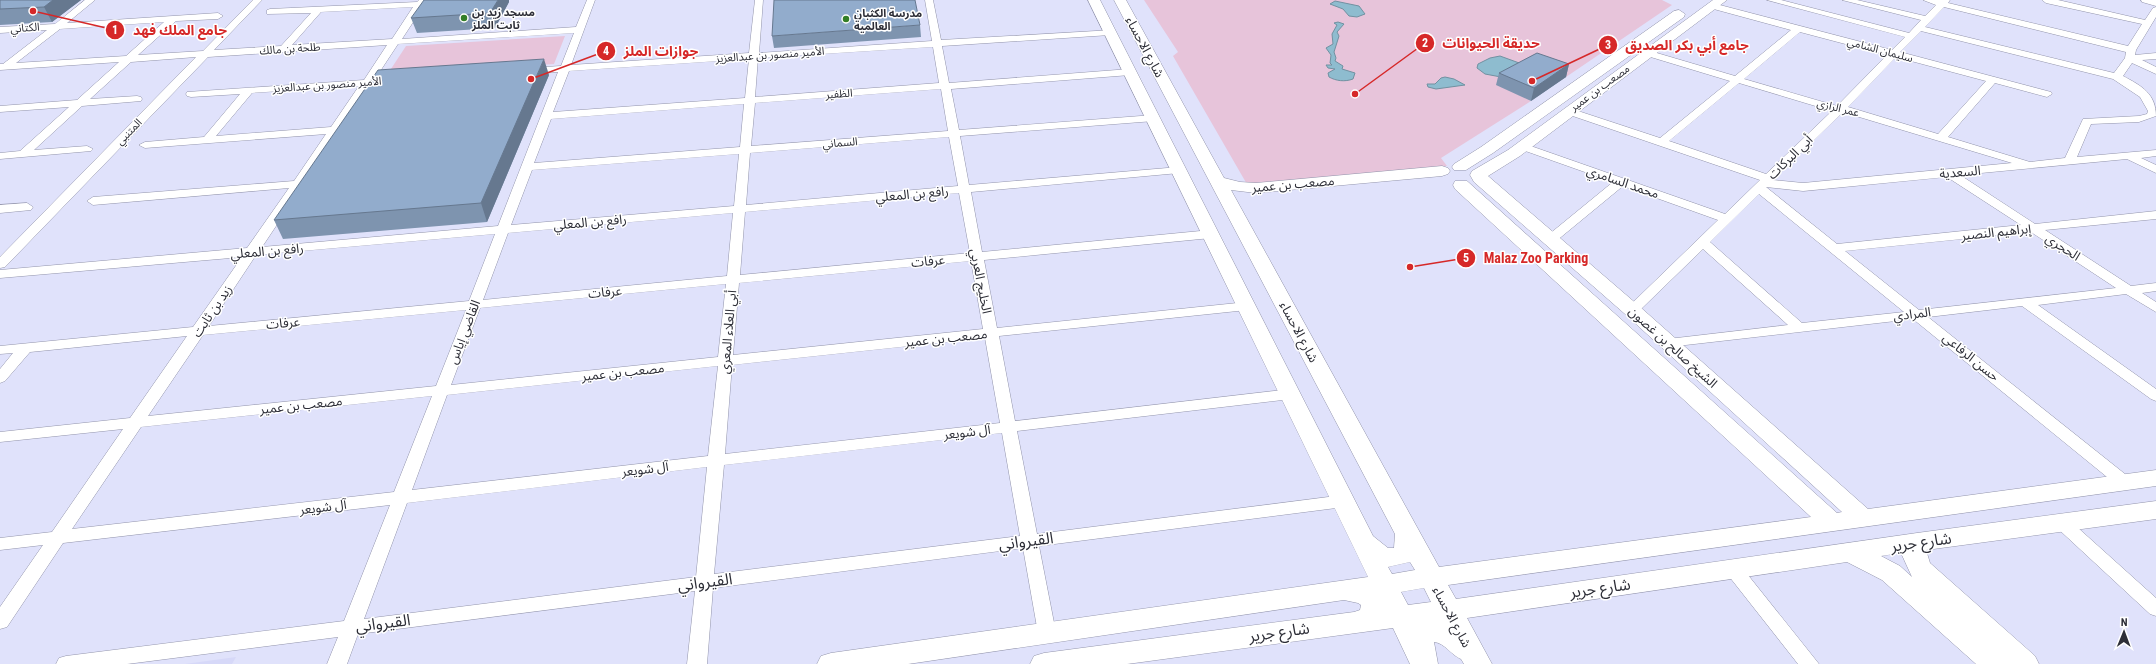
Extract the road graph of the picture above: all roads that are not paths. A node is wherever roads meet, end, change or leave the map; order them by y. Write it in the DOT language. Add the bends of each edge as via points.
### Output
graph roads {
  1 [pos="91,0"];
  2 [pos="258,0"];
  3 [pos="592,0"];
  4 [pos="759,0"];
  5 [pos="929,0"];
  6 [pos="1094,0"];
  7 [pos="1120,0"];
  8 [pos="1698,0"];
  9 [pos="1771,0"];
  10 [pos="1846,0"];
  11 [pos="1927,0"];
  12 [pos="2046,0"];
  13 [pos="2145,0"];
  14 [pos="427,2"];
  15 [pos="1945,2"];
  16 [pos="2156,2"];
  17 [pos="1717,3"];
  18 [pos="318,10"];
  19 [pos="2156,10"];
  20 [pos="270,12"];
  21 [pos="218,16"];
  22 [pos="173,19"];
  23 [pos="1927,19"];
  24 [pos="2148,23"];
  25 [pos="58,26"];
  26 [pos="1799,28"];
  27 [pos="0,30"];
  28 [pos="580,30"];
  29 [pos="1110,32"];
  30 [pos="1915,32"];
  31 [pos="395,42"];
  32 [pos="937,44"];
  33 [pos="284,49"];
  34 [pos="1647,53"];
  35 [pos="1892,53"];
  36 [pos="205,54"];
  37 [pos="2130,54"];
  38 [pos="754,56"];
  39 [pos="2156,56"];
  40 [pos="128,59"];
  41 [pos="2,69"];
  42 [pos="565,69"];
  43 [pos="2156,71"];
  44 [pos="518,72"];
  45 [pos="1130,72"];
  46 [pos="2117,77"];
  47 [pos="399,80"];
  48 [pos="1737,80"];
  49 [pos="1993,80"];
  50 [pos="367,82"];
  51 [pos="945,86"];
  52 [pos="249,90"];
  53 [pos="191,94"];
  54 [pos="2047,94"];
  55 [pos="2144,96"];
  56 [pos="2156,97"];
  57 [pos="137,99"];
  58 [pos="750,100"];
  59 [pos="80,103"];
  60 [pos="0,109"];
  61 [pos="1839,110"];
  62 [pos="1568,111"];
  63 [pos="547,116"];
  64 [pos="1154,118"];
  65 [pos="335,130"];
  66 [pos="954,134"];
  67 [pos="1941,138"];
  68 [pos="207,140"];
  69 [pos="1662,142"];
  70 [pos="145,144"];
  71 [pos="1521,146"];
  72 [pos="88,149"];
  73 [pos="746,150"];
  74 [pos="2156,153"];
  75 [pos="23,154"];
  76 [pos="0,156"];
  77 [pos="2129,156"];
  78 [pos="2070,161"];
  79 [pos="2029,165"];
  80 [pos="527,168"];
  81 [pos="1179,170"];
  82 [pos="2156,170"];
  83 [pos="1949,173"];
  84 [pos="1453,177"];
  85 [pos="1479,177"];
  86 [pos="1217,181"];
  87 [pos="1621,182"];
  88 [pos="1764,183"];
  89 [pos="298,184"];
  90 [pos="964,189"];
  91 [pos="1258,192"];
  92 [pos="93,201"];
  93 [pos="27,207"];
  94 [pos="0,209"];
  95 [pos="740,209"];
  96 [pos="2156,215"];
  97 [pos="1236,216"];
  98 [pos="1725,218"];
  99 [pos="2033,228"];
  100 [pos="503,230"];
  101 [pos="1211,234"];
  102 [pos="1551,240"];
  103 [pos="1703,242"];
  104 [pos="1836,248"];
  105 [pos="252,252"];
  106 [pos="977,256"];
  107 [pos="0,264"];
  108 [pos="0,274"];
  109 [pos="733,280"];
  110 [pos="2156,287"];
  111 [pos="2129,290"];
  112 [pos="2025,302"];
  113 [pos="475,304"];
  114 [pos="1247,306"];
  115 [pos="2156,308"];
  116 [pos="1632,310"];
  117 [pos="1917,313"];
  118 [pos="1799,328"];
  119 [pos="198,331"];
  120 [pos="991,333"];
  121 [pos="1666,341"];
  122 [pos="26,347"];
  123 [pos="1641,349"];
  124 [pos="0,350"];
  125 [pos="726,361"];
  126 [pos="1688,361"];
  127 [pos="1660,366"];
  128 [pos="0,378"];
  129 [pos="442,391"];
  130 [pos="1290,394"];
  131 [pos="2156,396"];
  132 [pos="136,423"];
  133 [pos="1008,427"];
  134 [pos="0,437"];
  135 [pos="716,461"];
  136 [pos="2156,478"];
  137 [pos="2124,482"];
  138 [pos="400,498"];
  139 [pos="1344,501"];
  140 [pos="2156,510"];
  141 [pos="1863,518"];
  142 [pos="2061,522"];
  143 [pos="1833,523"];
  144 [pos="1407,535"];
  145 [pos="57,537"];
  146 [pos="1030,541"];
  147 [pos="1364,542"];
  148 [pos="1917,542"];
  149 [pos="0,544"];
  150 [pos="1850,552"];
  151 [pos="1734,570"];
  152 [pos="1473,572"];
  153 [pos="1431,578"];
  154 [pos="705,582"];
  155 [pos="1386,585"];
  156 [pos="1922,586"];
  157 [pos="1341,592"];
  158 [pos="1492,604"];
  159 [pos="2156,609"];
  160 [pos="1449,610"];
  161 [pos="1954,614"];
  162 [pos="1401,616"];
  163 [pos="0,622"];
  164 [pos="1352,623"];
  165 [pos="351,628"];
  166 [pos="1047,633"];
  167 [pos="1476,662"];
  168 [pos="1055,663"];
  169 [pos="66,664"];
  170 [pos="337,664"];
  171 [pos="697,664"];
  172 [pos="831,664"];
  173 [pos="1424,664"];
  174 [pos="1809,664"];
  175 [pos="1994,664"];
  176 [pos="2025,664"];
  1 -- 25 [label="street"];
  2 -- 36 [label="street, المتنبي"];
  3 -- 28 [label="street, القاضي إياس"];
  4 -- 38 [label="street, أبي العلاء المعري"];
  5 -- 32 [label="street, الخليج العربي"];
  6 -- 29 [label="main road, شارع الاحساء"];
  7 -- 86 [label="main road, شارع الاحساء"];
  8 -- 84 [label="main road, مصعب بن عمير"];
  9 -- 30 [label="street"];
  10 -- 23 [label="street"];
  11 -- 15 [label="street"];
  12 -- 24 [label="street"];
  13 -- 16 [label="street"];
  14 -- 18 [label="street"];
  14 -- 31 [label="street, زيد بن ثابت"];
  15 -- 23 [label="street, أبي البركات"];
  15 -- 37 [label="street"];
  17 -- 26 [label="street, سليمان الشامي"];
  17 -- 34 [label="main road, مصعب بن عمير"];
  18 -- 20 [label="street"];
  18 -- 33 [label="street"];
  19 -- 24 [label="street"];
  21 -- 22 [label="street, الكتاني"];
  22 -- 25 [label="street, الكتاني"];
  22 -- 40 [label="street"];
  23 -- 30 [label="street, أبي البركات"];
  24 -- 37 [label="street"];
  25 -- 27 [label="street, الكتاني"];
  25 -- 41 [label="street"];
  26 -- 35 [label="street, سليمان الشامي"];
  26 -- 48 [label="street"];
  28 -- 31 [label="street, طلحة بن مالك"];
  28 -- 42 [label="street, القاضي إياس"];
  29 -- 32 [label="street, الأمير منصور بن عبدالعزيز"];
  29 -- 45 [label="main road, شارع الاحساء"];
  30 -- 35 [label="street, أبي البركات"];
  30 -- 46 [label="street"];
  31 -- 33 [label="street, طلحة بن مالك"];
  31 -- 50 [label="street, زيد بن ثابت"];
  32 -- 38 [label="street, الأمير منصور بن عبدالعزيز"];
  32 -- 51 [label="street, الخليج العربي"];
  33 -- 36 [label="street, طلحة بن مالك"];
  34 -- 48 [label="street, عمر الرازي"];
  34 -- 62 [label="main road, مصعب بن عمير"];
  35 -- 49 [label="street, سليمان الشامي"];
  35 -- 61 [label="street, أبي البركات"];
  36 -- 40 [label="street, طلحة بن مالك"];
  36 -- 107 [label="street, المتنبي"];
  37 -- 39 [label="street"];
  37 -- 43 [label="street"];
  37 -- 46 [label="street"];
  38 -- 42 [label="street, الأمير منصور بن عبدالعزيز"];
  38 -- 58 [label="street, أبي العلاء المعري"];
  40 -- 41 [label="street, طلحة بن مالك"];
  40 -- 59 [label="street"];
  42 -- 44 [label="street, الأمير منصور بن عبدالعزيز"];
  42 -- 63 [label="street, القاضي إياس"];
  45 -- 51 [label="street, الظفير"];
  45 -- 64 [label="main road, شارع الاحساء"];
  46 -- 55 [label="street"];
  47 -- 50 [label="street, الأمير منصور بن عبدالعزيز"];
  48 -- 61 [label="street, عمر الرازي"];
  48 -- 69 [label="street"];
  49 -- 54 [label="street, سليمان الشامي"];
  49 -- 67 [label="street"];
  50 -- 52 [label="street, الأمير منصور بن عبدالعزيز"];
  50 -- 65 [label="street, زيد بن ثابت"];
  51 -- 58 [label="street, الظفير"];
  51 -- 66 [label="street, الخليج العربي"];
  52 -- 53 [label="street, الأمير منصور بن عبدالعزيز"];
  52 -- 68 [label="street"];
  55 -- 56 [label="street"];
  55 -- 78 [label="street" via="2152,106 2150,116 2128,120 2087,121"];
  57 -- 59 [label="street"];
  58 -- 63 [label="street, الظفير"];
  58 -- 73 [label="street, أبي العلاء المعري"];
  59 -- 60 [label="street"];
  59 -- 75 [label="street"];
  61 -- 67 [label="street, عمر الرازي" via="1848,110"];
  61 -- 88 [label="street, أبي البركات"];
  62 -- 69 [label="street"];
  62 -- 71 [label="main road, مصعب بن عمير"];
  63 -- 80 [label="street, القاضي إياس"];
  64 -- 66 [label="street, السماني"];
  64 -- 81 [label="main road, شارع الاحساء"];
  65 -- 68 [label="street"];
  65 -- 89 [label="street, زيد بن ثابت"];
  66 -- 73 [label="street, السماني"];
  66 -- 90 [label="street, الخليج العربي"];
  67 -- 79 [label="street, عمر الرازي"];
  68 -- 70 [label="street"];
  69 -- 88 [label="street"];
  71 -- 85 [label="main road, مصعب بن عمير"];
  71 -- 87 [label="street, محمد السامري"];
  72 -- 75 [label="street"];
  73 -- 80 [label="street, السماني"];
  73 -- 95 [label="street, أبي العلاء المعري"];
  74 -- 77 [label="street, السعدية"];
  75 -- 76 [label="street"];
  77 -- 78 [label="street, السعدية"];
  77 -- 82 [label="street"];
  78 -- 79 [label="street, السعدية"];
  79 -- 83 [label="street, السعدية"];
  80 -- 100 [label="street, القاضي إياس"];
  81 -- 90 [label="street, رافع بن المعلي"];
  81 -- 101 [label="main road, شارع الاحساء"];
  83 -- 88 [label="street, السعدية" via="1803,186"];
  83 -- 99 [label="street, الحجري"];
  84 -- 85 [label="main road, مصعب بن عمير" via="1477,183"];
  84 -- 91 [label="main road, مصعب بن عمير"];
  84 -- 123 [label="main road, الشيخ صالح بن غصون"];
  85 -- 102 [label="main road, الشيخ صالح بن غصون"];
  86 -- 91 [label="main road, مصعب بن عمير"];
  86 -- 97 [label="main road, شارع الاحساء"];
  87 -- 98 [label="street, محمد السامري"];
  87 -- 102 [label="street"];
  88 -- 98 [label="street, أبي البركات"];
  88 -- 104 [label="street, حسن الرفاعي"];
  89 -- 92 [label="street"];
  89 -- 105 [label="street, زيد بن ثابت"];
  90 -- 95 [label="street, رافع بن المعلي"];
  90 -- 106 [label="street, الخليج العربي"];
  91 -- 97 [label="main road, مصعب بن عمير" via="1238,207"];
  93 -- 94 [label="street"];
  95 -- 100 [label="street, رافع بن المعلي"];
  95 -- 109 [label="street, أبي العلاء المعري"];
  96 -- 99 [label="street, إبراهيم النصير"];
  97 -- 144 [label="main road, شارع الاحساء"];
  98 -- 103 [label="street, أبي البركات"];
  99 -- 104 [label="street, إبراهيم النصير"];
  99 -- 111 [label="street, الحجري"];
  100 -- 105 [label="street, رافع بن المعلي"];
  100 -- 113 [label="street, القاضي إياس"];
  101 -- 106 [label="street, عرفات"];
  101 -- 114 [label="main road, شارع الاحساء"];
  102 -- 116 [label="main road, الشيخ صالح بن غصون"];
  103 -- 116 [label="street, أبي البركات"];
  103 -- 118 [label="street"];
  104 -- 117 [label="street, حسن الرفاعي"];
  105 -- 108 [label="street, رافع بن المعلي"];
  105 -- 119 [label="street, زيد بن ثابت"];
  106 -- 109 [label="street, عرفات"];
  106 -- 120 [label="street, الخليج العربي"];
  109 -- 113 [label="street, عرفات"];
  109 -- 125 [label="street, أبي العلاء المعري"];
  110 -- 111 [label="street, المرادي"];
  111 -- 112 [label="street, المرادي"];
  111 -- 115 [label="street, الحجري"];
  112 -- 117 [label="street, المرادي"];
  112 -- 131 [label="street"];
  113 -- 119 [label="street, عرفات"];
  113 -- 129 [label="street, القاضي إياس"];
  114 -- 120 [label="street, مصعب بن عمير"];
  114 -- 130 [label="main road, شارع الاحساء"];
  116 -- 121 [label="main road, الشيخ صالح بن غصون"];
  117 -- 118 [label="street, المرادي"];
  117 -- 137 [label="street, حسن الرفاعي"];
  118 -- 121 [label="street, المرادي"];
  119 -- 122 [label="street, عرفات"];
  119 -- 132 [label="street, زيد بن ثابت"];
  120 -- 125 [label="street, مصعب بن عمير"];
  120 -- 133 [label="street, الخليج العربي"];
  121 -- 123 [label="main road" via="1664,350 1651,352"];
  121 -- 126 [label="main road, الشيخ صالح بن غصون"];
  122 -- 124 [label="street, عرفات"];
  122 -- 128 [label="street"];
  123 -- 127 [label="main road, الشيخ صالح بن غصون"];
  125 -- 129 [label="street, مصعب بن عمير"];
  125 -- 135 [label="street, أبي العلاء المعري"];
  126 -- 127 [label="main road" via="1674,355 1664,356 1658,360"];
  126 -- 141 [label="main road, الشيخ صالح بن غصون"];
  127 -- 143 [label="main road, الشيخ صالح بن غصون"];
  129 -- 132 [label="street, مصعب بن عمير"];
  129 -- 138 [label="street, القاضي إياس"];
  130 -- 133 [label="street, آل شويعر"];
  130 -- 139 [label="main road, شارع الاحساء"];
  132 -- 134 [label="street, مصعب بن عمير"];
  132 -- 145 [label="street, زيد بن ثابت"];
  133 -- 135 [label="street, آل شويعر"];
  133 -- 146 [label="street, الخليج العربي"];
  135 -- 138 [label="street, آل شويعر"];
  135 -- 154 [label="street, أبي العلاء المعري"];
  136 -- 137 [label="main road"];
  137 -- 141 [label="main road"];
  138 -- 145 [label="street, آل شويعر"];
  138 -- 165 [label="street, القاضي إياس"];
  139 -- 146 [label="street, القيرواني"];
  139 -- 147 [label="main road, شارع الاحساء"];
  140 -- 142 [label="main road, شارع جرير"];
  141 -- 143 [label="main road"];
  142 -- 148 [label="main road, شارع جرير"];
  142 -- 159 [label="street"];
  143 -- 152 [label="main road"];
  144 -- 147 [label="main road" via="1406,553 1397,559 1379,556"];
  144 -- 153 [label="main road, شارع الاحساء"];
  145 -- 149 [label="street, آل شويعر"];
  145 -- 163 [label="street, زيد بن ثابت"];
  146 -- 154 [label="street, القيرواني"];
  146 -- 166 [label="street, الخليج العربي"];
  147 -- 155 [label="main road, شارع الاحساء"];
  148 -- 150 [label="main road, شارع جرير"];
  148 -- 156 [label="main road" via="1913,547"];
  150 -- 151 [label="main road, شارع جرير"];
  150 -- 156 [label="main road"];
  151 -- 158 [label="main road, شارع جرير"];
  151 -- 174 [label="street"];
  152 -- 153 [label="main road"];
  152 -- 158 [label="main road" via="1454,581 1452,585 1455,595 1466,604"];
  153 -- 155 [label="main road"];
  153 -- 160 [label="main road, شارع الاحساء"];
  154 -- 165 [label="street, القيرواني"];
  154 -- 171 [label="street, أبي العلاء المعري"];
  155 -- 157 [label="main road"];
  155 -- 162 [label="main road, شارع الاحساء"];
  156 -- 161 [label="main road"];
  157 -- 164 [label="main road" via="1364,593 1374,602 1372,616"];
  157 -- 166 [label="main road"];
  158 -- 160 [label="main road, شارع جرير"];
  160 -- 162 [label="main road, شارع جرير"];
  160 -- 167 [label="main road, شارع الاحساء"];
  161 -- 175 [label="main road"];
  161 -- 176 [label="main road"];
  162 -- 164 [label="main road, شارع جرير"];
  162 -- 173 [label="main road, شارع الاحساء"];
  164 -- 168 [label="main road, شارع جرير"];
  165 -- 169 [label="street, القيرواني"];
  165 -- 170 [label="street, القاضي إياس"];
  166 -- 172 [label="main road"];
  167 -- 173 [label="main road" via="1450,635 1431,631 1420,638"];
}
